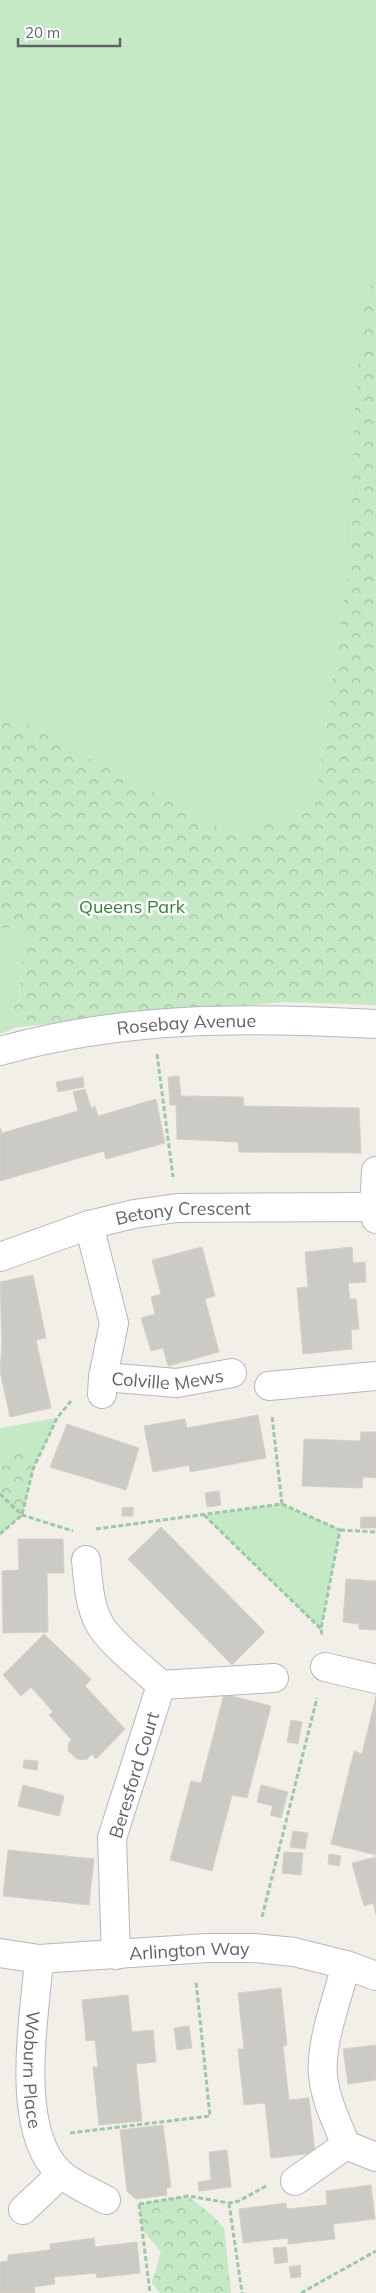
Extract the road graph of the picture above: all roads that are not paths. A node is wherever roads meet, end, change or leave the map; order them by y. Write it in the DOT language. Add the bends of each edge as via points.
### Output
graph roads {
  1 [pos="376,1024"];
  2 [pos="0,1051"];
  3 [pos="376,1171"];
  4 [pos="375,1213"];
  5 [pos="89,1225"];
  6 [pos="0,1257"];
  7 [pos="232,1373"];
  8 [pos="376,1376"];
  9 [pos="268,1386"];
  10 [pos="86,1560"];
  11 [pos="325,1667"];
  12 [pos="274,1678"];
  13 [pos="376,1679"];
  14 [pos="161,1685"];
  15 [pos="0,1953"];
  16 [pos="116,1956"];
  17 [pos="39,1959"];
  18 [pos="346,1965"];
  19 [pos="376,1976"];
  20 [pos="346,2145"];
  21 [pos="376,2157"];
  22 [pos="61,2174"];
  23 [pos="295,2181"];
  24 [pos="106,2200"];
  25 [pos="23,2210"];
  1 -- 2 [label="street, Rosebay Avenue" via="275,1019 112,1027 42,1039"];
  3 -- 4 [label="street"];
  4 -- 5 [label="street, Betony Crescent" via="177,1208"];
  5 -- 6 [label="street, Betony Crescent"];
  5 -- 7 [label="street, Colville Mews" via="114,1323 102,1385 177,1383"];
  8 -- 9 [label="street"];
  10 -- 14 [label="street" via="98,1622 124,1652"];
  11 -- 13 [label="street"];
  12 -- 14 [label="street"];
  14 -- 16 [label="street, Beresford Court" via="112,1838"];
  15 -- 17 [label="street, Arlington Way"];
  16 -- 17 [label="street, Arlington Way"];
  16 -- 18 [label="street, Arlington Way" via="254,1948 294,1952"];
  17 -- 22 [label="street, Woburn Place" via="29,2090 37,2137"];
  18 -- 19 [label="street, Arlington Way"];
  18 -- 20 [label="street" via="325,2046 323,2075"];
  20 -- 21 [label="street"];
  20 -- 23 [label="street"];
  22 -- 24 [label="street, Woburn Place"];
  22 -- 25 [label="street"];
}
